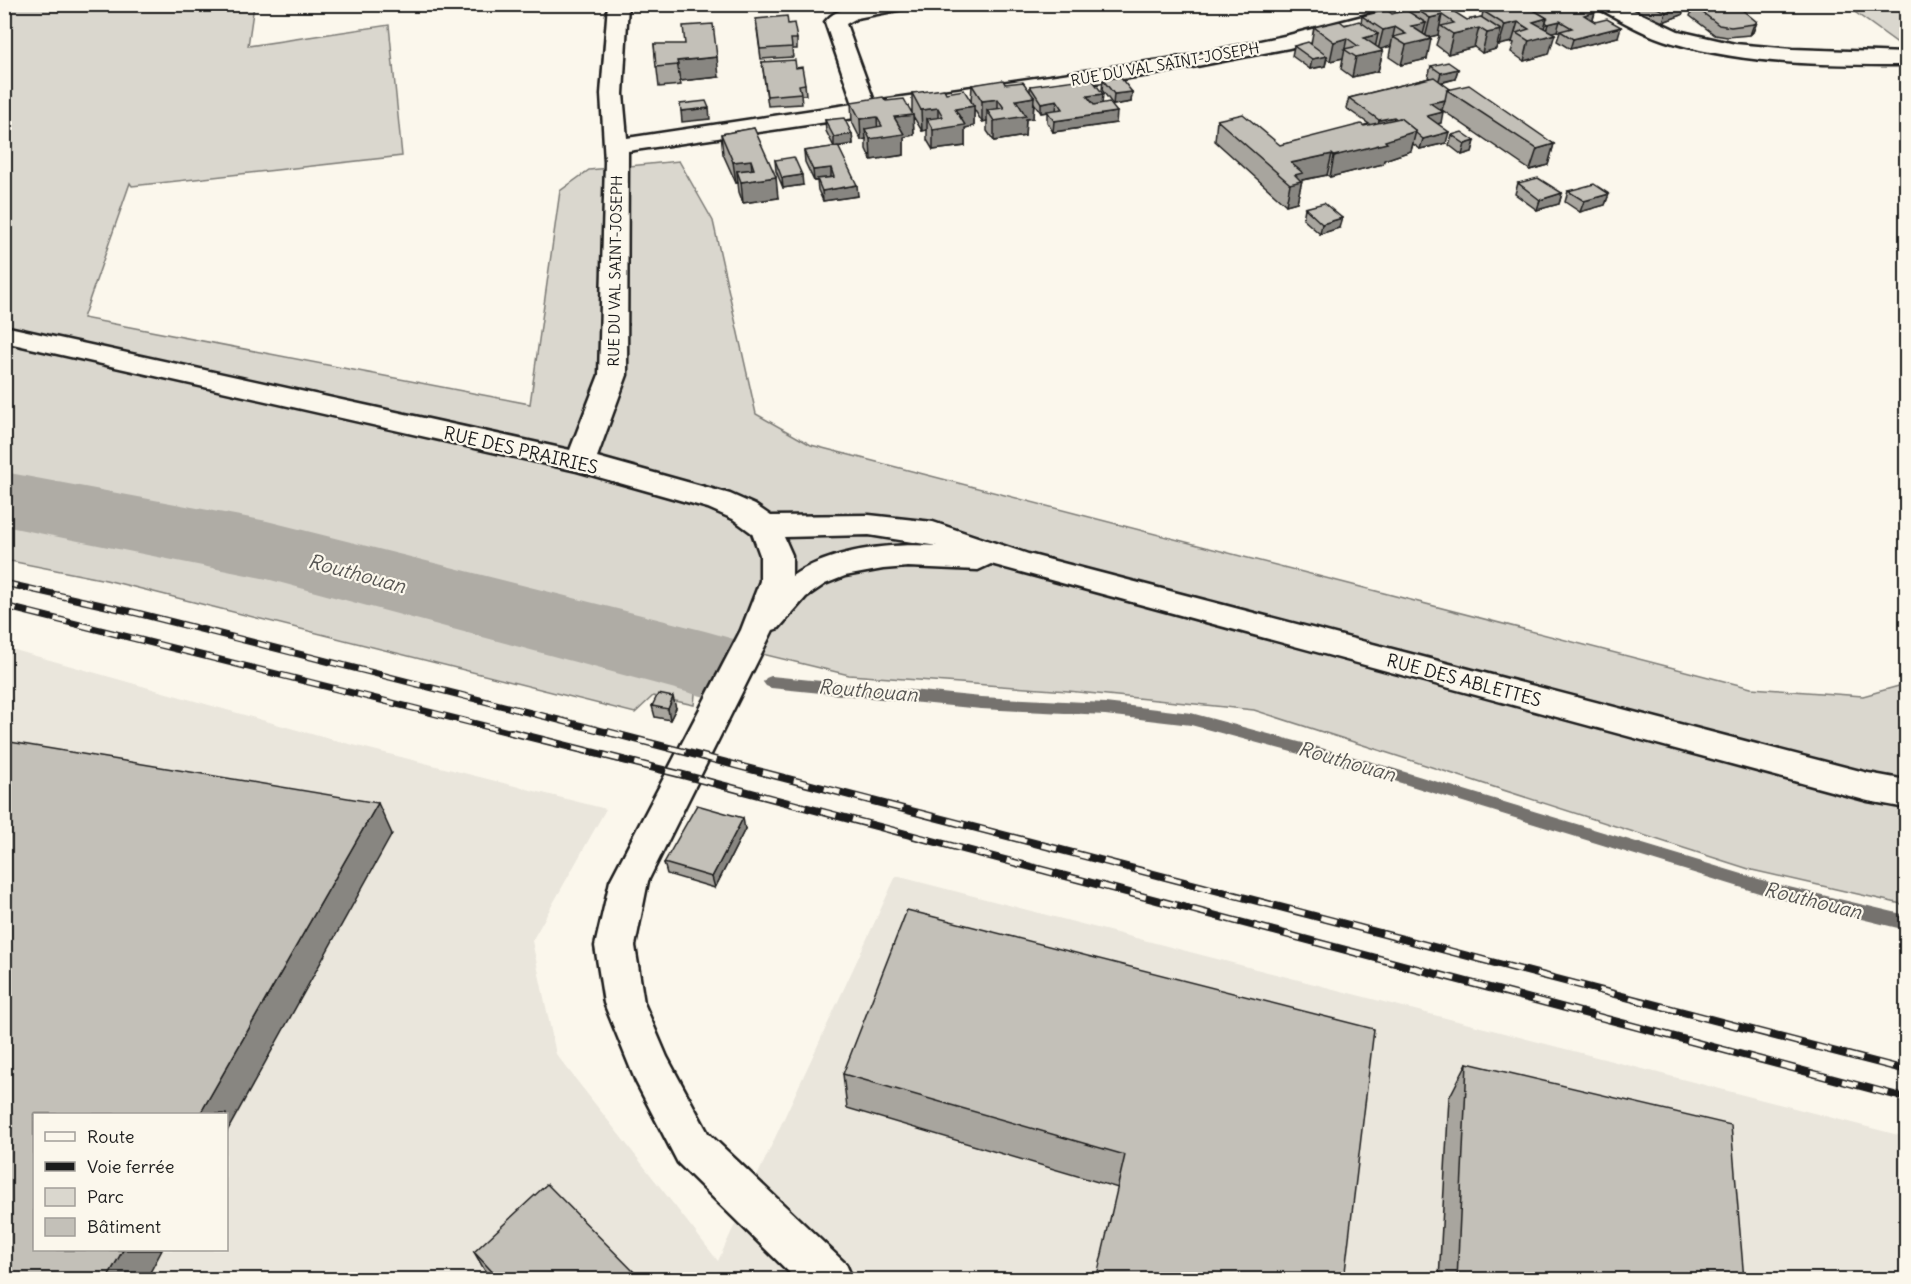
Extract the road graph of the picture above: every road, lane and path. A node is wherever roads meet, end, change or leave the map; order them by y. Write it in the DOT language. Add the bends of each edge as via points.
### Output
graph roads {
  1 [pos="618,4"];
  2 [pos="902,4"];
  3 [pos="1420,4"];
  4 [pos="1605,4"];
  5 [pos="1906,59"];
  6 [pos="866,109"];
  7 [pos="615,146"];
  8 [pos="4,334"];
  9 [pos="580,462"];
  10 [pos="765,527"];
  11 [pos="1021,563"];
  12 [pos="757,630"];
  13 [pos="1906,794"];
  14 [pos="830,1280"];
  1 -- 7 [label="street, RUE DU VAL SAINT-JOSEPH" via="612,94"];
  2 -- 6 [label="street" via="851,14 835,22"];
  3 -- 6 [label="street, RUE DU VAL SAINT-JOSEPH" via="1421,8 1393,16 1231,55"];
  4 -- 5 [label="street" via="1678,38 1717,47"];
  6 -- 7 [label="street, RUE DU VAL SAINT-JOSEPH"];
  7 -- 9 [label="street, RUE DU VAL SAINT-JOSEPH" via="614,375"];
  8 -- 9 [label="street, RUE DES PRAIRIES"];
  9 -- 10 [label="street, RUE DES PRAIRIES" via="719,501"];
  10 -- 11 [label="street, RUE DES ABLETTES" via="869,525 933,533"];
  10 -- 12 [label="street" via="777,555 776,581"];
  11 -- 12 [label="street, RUE DES ABLETTES" via="913,557 873,559 833,568 796,589"];
  11 -- 13 [label="street, RUE DES ABLETTES"];
  12 -- 14 [label="street" via="629,881 615,946 624,1003 651,1068 693,1148"];
}
